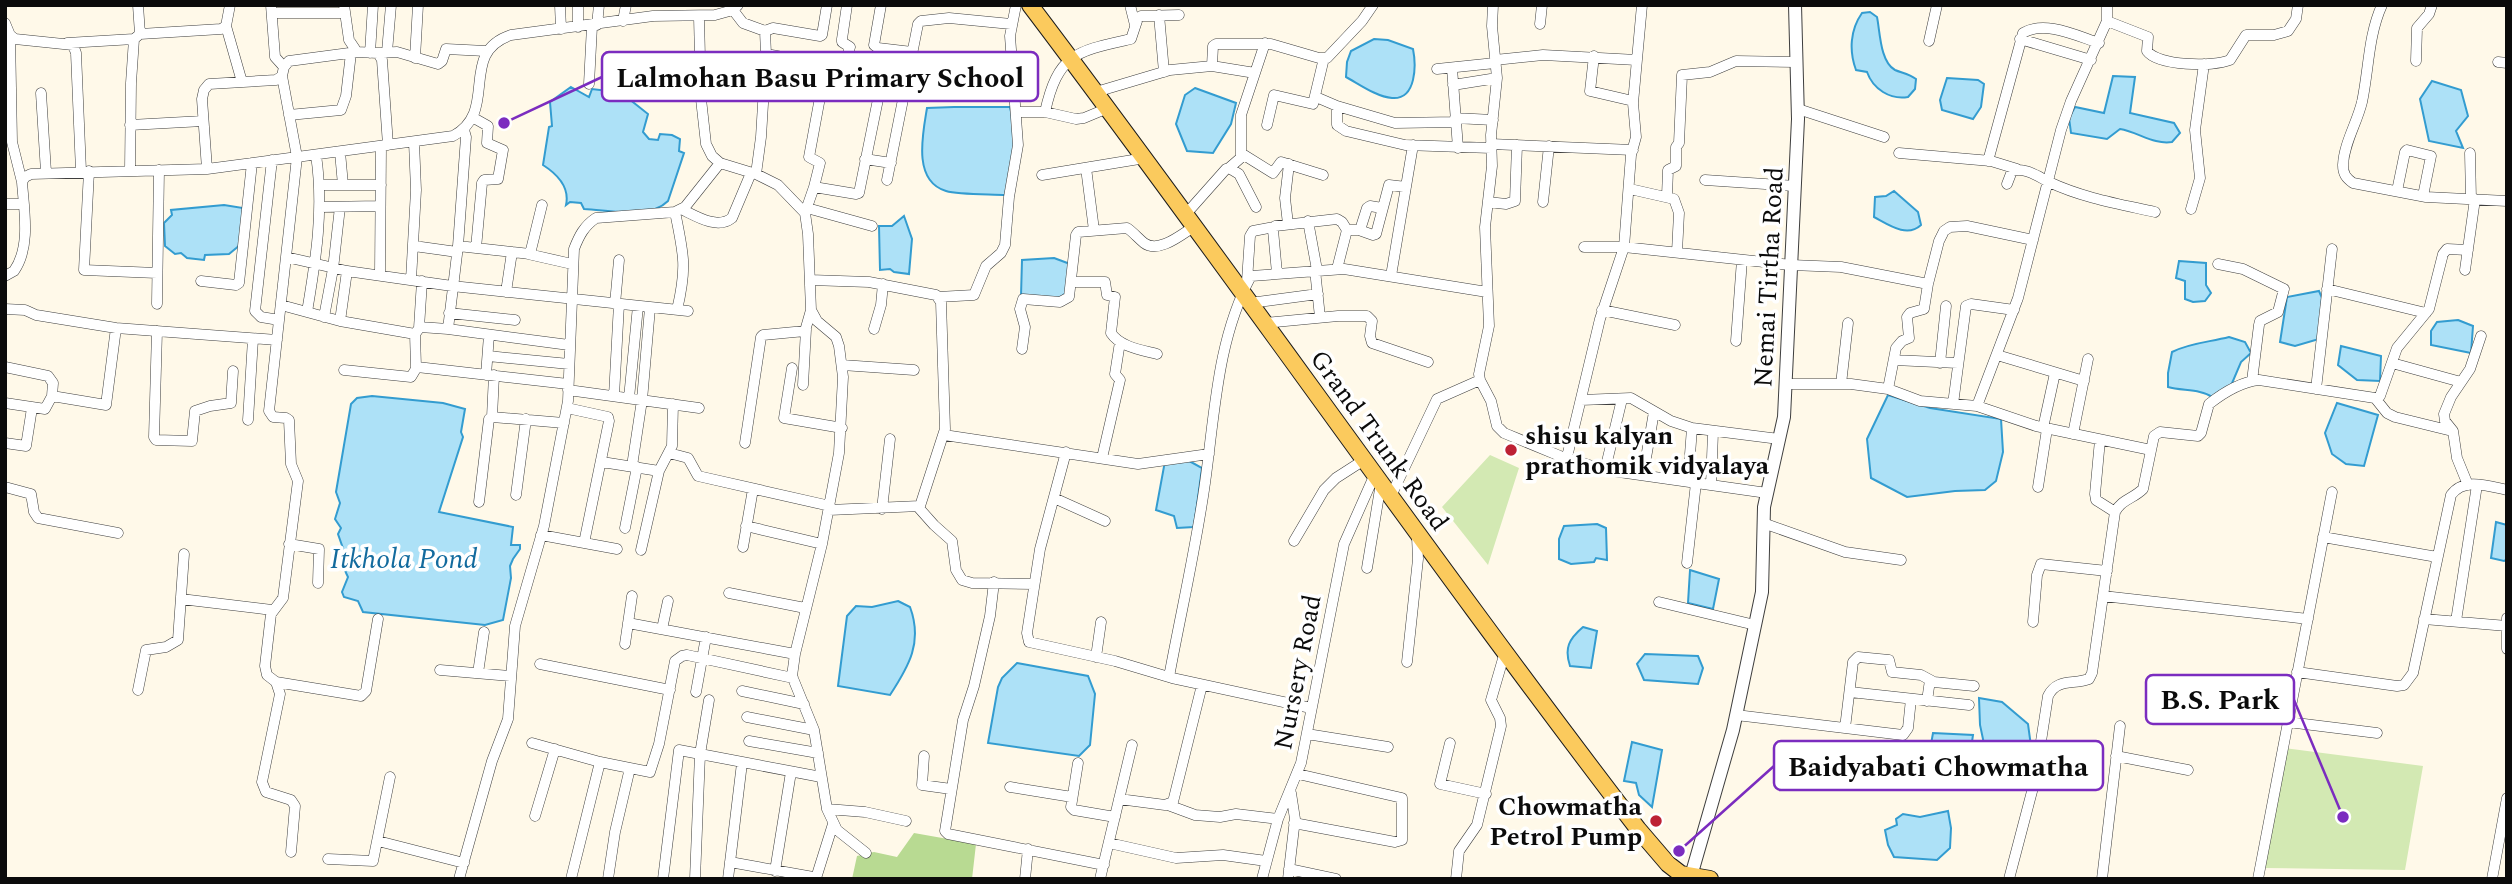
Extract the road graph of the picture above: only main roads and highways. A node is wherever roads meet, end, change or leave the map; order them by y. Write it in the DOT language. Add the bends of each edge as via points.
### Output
graph roads {
  1 [pos="1030,6"];
  2 [pos="1684,876"];
  3 [pos="1710,879"];
  1 -- 2 [label="main road, Grand Trunk Road" via="1638,829"];
  2 -- 3 [label="main road"];
}
